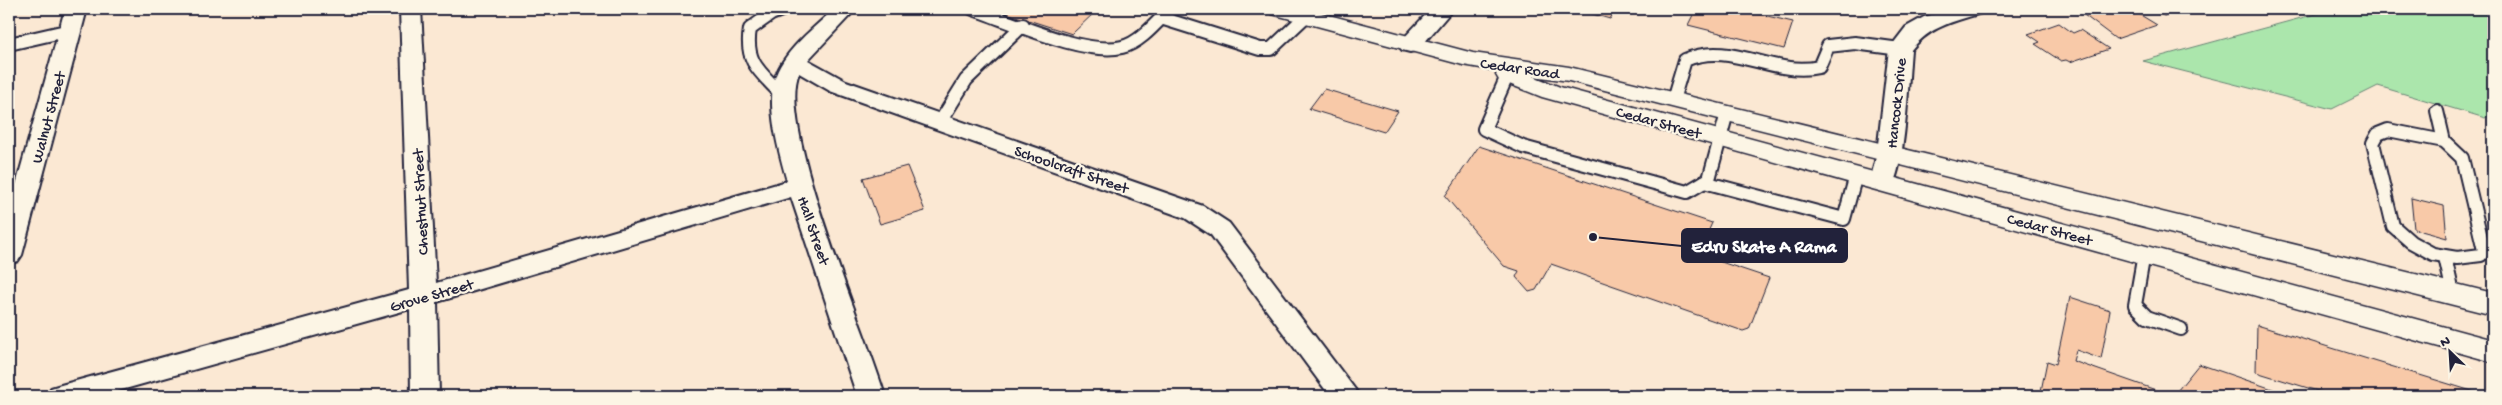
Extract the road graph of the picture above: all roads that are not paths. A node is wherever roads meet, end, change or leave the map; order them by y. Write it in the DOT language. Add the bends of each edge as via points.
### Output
graph roads {
  1 [pos="410,9"];
  2 [pos="784,9"];
  3 [pos="846,9"];
  4 [pos="973,9"];
  5 [pos="1170,9"];
  6 [pos="1442,9"];
  7 [pos="1974,9"];
  8 [pos="1289,11"];
  9 [pos="1161,18"];
  10 [pos="73,20"];
  11 [pos="1023,25"];
  12 [pos="9,44"];
  13 [pos="1410,45"];
  14 [pos="1900,49"];
  15 [pos="796,62"];
  16 [pos="1510,70"];
  17 [pos="1612,96"];
  18 [pos="784,97"];
  19 [pos="1673,100"];
  20 [pos="2437,112"];
  21 [pos="940,122"];
  22 [pos="1723,125"];
  23 [pos="2444,141"];
  24 [pos="1889,153"];
  25 [pos="1869,179"];
  26 [pos="1704,182"];
  27 [pos="800,186"];
  28 [pos="2267,246"];
  29 [pos="2144,254"];
  30 [pos="9,255"];
  31 [pos="2444,256"];
  32 [pos="2452,293"];
  33 [pos="423,296"];
  34 [pos="2493,304"];
  35 [pos="2181,329"];
  36 [pos="2493,351"];
  37 [pos="61,396"];
  38 [pos="425,396"];
  39 [pos="870,396"];
  40 [pos="1346,396"];
  1 -- 33 [label="street, Chestnut Street"];
  2 -- 18 [label="lane" via="750,29 747,46 754,65"];
  3 -- 15 [label="street"];
  4 -- 11 [label="lane"];
  5 -- 9 [label="lane"];
  6 -- 13 [label="street"];
  7 -- 14 [label="street, Hancock Drive" via="1932,22 1914,32"];
  8 -- 9 [label="lane" via="1271,49 1260,49"];
  8 -- 13 [label="main road"];
  9 -- 11 [label="lane" via="1124,47 1107,50 1078,44"];
  10 -- 12 [label="lane"];
  10 -- 30 [label="street, Walnut Street"];
  11 -- 21 [label="lane" via="966,80"];
  13 -- 16 [label="main road, Cedar Road"];
  14 -- 19 [label="lane" via="1867,43 1839,43 1828,46 1819,67 1805,71 1736,56 1700,53 1685,60"];
  14 -- 24 [label="street, Hancock Drive"];
  15 -- 18 [label="street, Hall Street" via="786,77"];
  15 -- 21 [label="street, Schoolcraft Street" via="838,86"];
  16 -- 17 [label="main road, Cedar Road" via="1551,92"];
  16 -- 26 [label="lane" via="1484,129 1523,147 1687,192"];
  17 -- 19 [label="main road, Cedar Street"];
  17 -- 22 [label="main road, Cedar Street"];
  18 -- 27 [label="street, Hall Street"];
  19 -- 22 [label="main road, Cedar Street"];
  20 -- 23 [label="lane"];
  21 -- 40 [label="street, Schoolcraft Street" via="1159,198 1194,212 1220,229"];
  22 -- 24 [label="main road, Cedar Street"];
  22 -- 25 [label="main road, Cedar Street"];
  22 -- 26 [label="lane" via="1709,179"];
  23 -- 31 [label="lane" via="2465,164 2484,250 2481,255 2464,259"];
  23 -- 31 [label="lane" via="2388,130 2378,134 2373,143 2393,226 2420,247"];
  24 -- 25 [label="street, Hancock Drive"];
  24 -- 28 [label="main road, Cedar Street"];
  25 -- 26 [label="lane" via="1844,218"];
  25 -- 29 [label="main road, Cedar Street"];
  27 -- 33 [label="street, Grove Street"];
  27 -- 39 [label="street, Hall Street"];
  28 -- 29 [label="main road" via="2161,230 2146,236"];
  28 -- 32 [label="main road, Cedar Street"];
  29 -- 35 [label="lane" via="2135,306 2147,317"];
  29 -- 36 [label="main road, Cedar Street"];
  31 -- 32 [label="lane"];
  32 -- 34 [label="main road, Cedar Street"];
  33 -- 37 [label="street, Grove Street"];
  33 -- 38 [label="street, Chestnut Street"];
}
